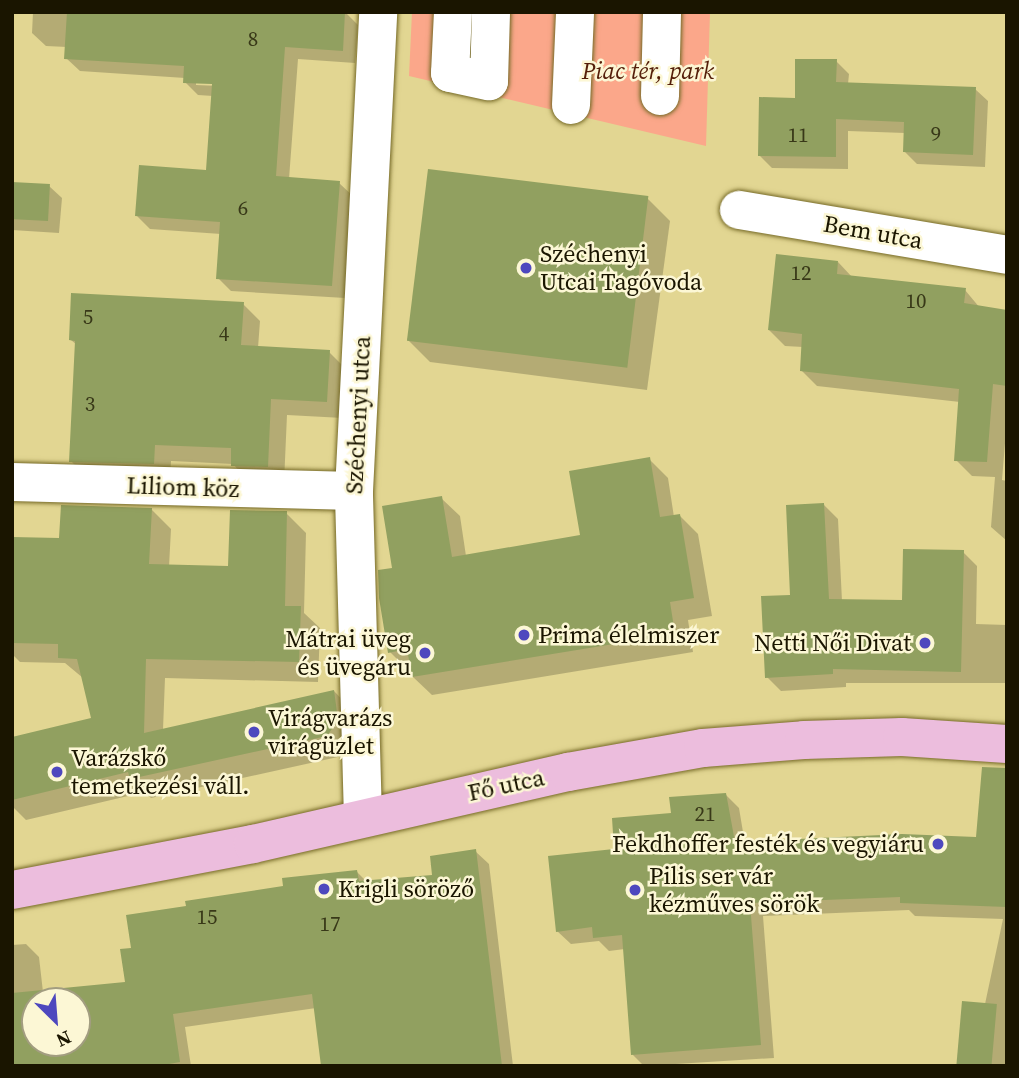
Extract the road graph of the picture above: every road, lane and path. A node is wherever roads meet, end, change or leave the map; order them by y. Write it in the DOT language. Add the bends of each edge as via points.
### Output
graph roads {
  1 [pos="379,12"];
  2 [pos="453,12"];
  3 [pos="491,12"];
  4 [pos="575,12"];
  5 [pos="662,12"];
  6 [pos="660,96"];
  7 [pos="571,105"];
  8 [pos="739,210"];
  9 [pos="1007,255"];
  10 [pos="12,482"];
  11 [pos="354,491"];
  12 [pos="1007,744"];
  13 [pos="363,818"];
  14 [pos="12,890"];
  1 -- 11 [label="street, Széchenyi utca"];
  2 -- 3 [label="street" via="450,73 489,81"];
  4 -- 7 [label="street"];
  5 -- 6 [label="street"];
  8 -- 9 [label="street, Bem utca"];
  10 -- 11 [label="street, Liliom köz"];
  11 -- 13 [label="street, Széchenyi utca"];
  12 -- 13 [label="main road, Fő utca" via="902,737 703,748 568,772"];
  13 -- 14 [label="main road, Fő utca" via="140,868"];
}
